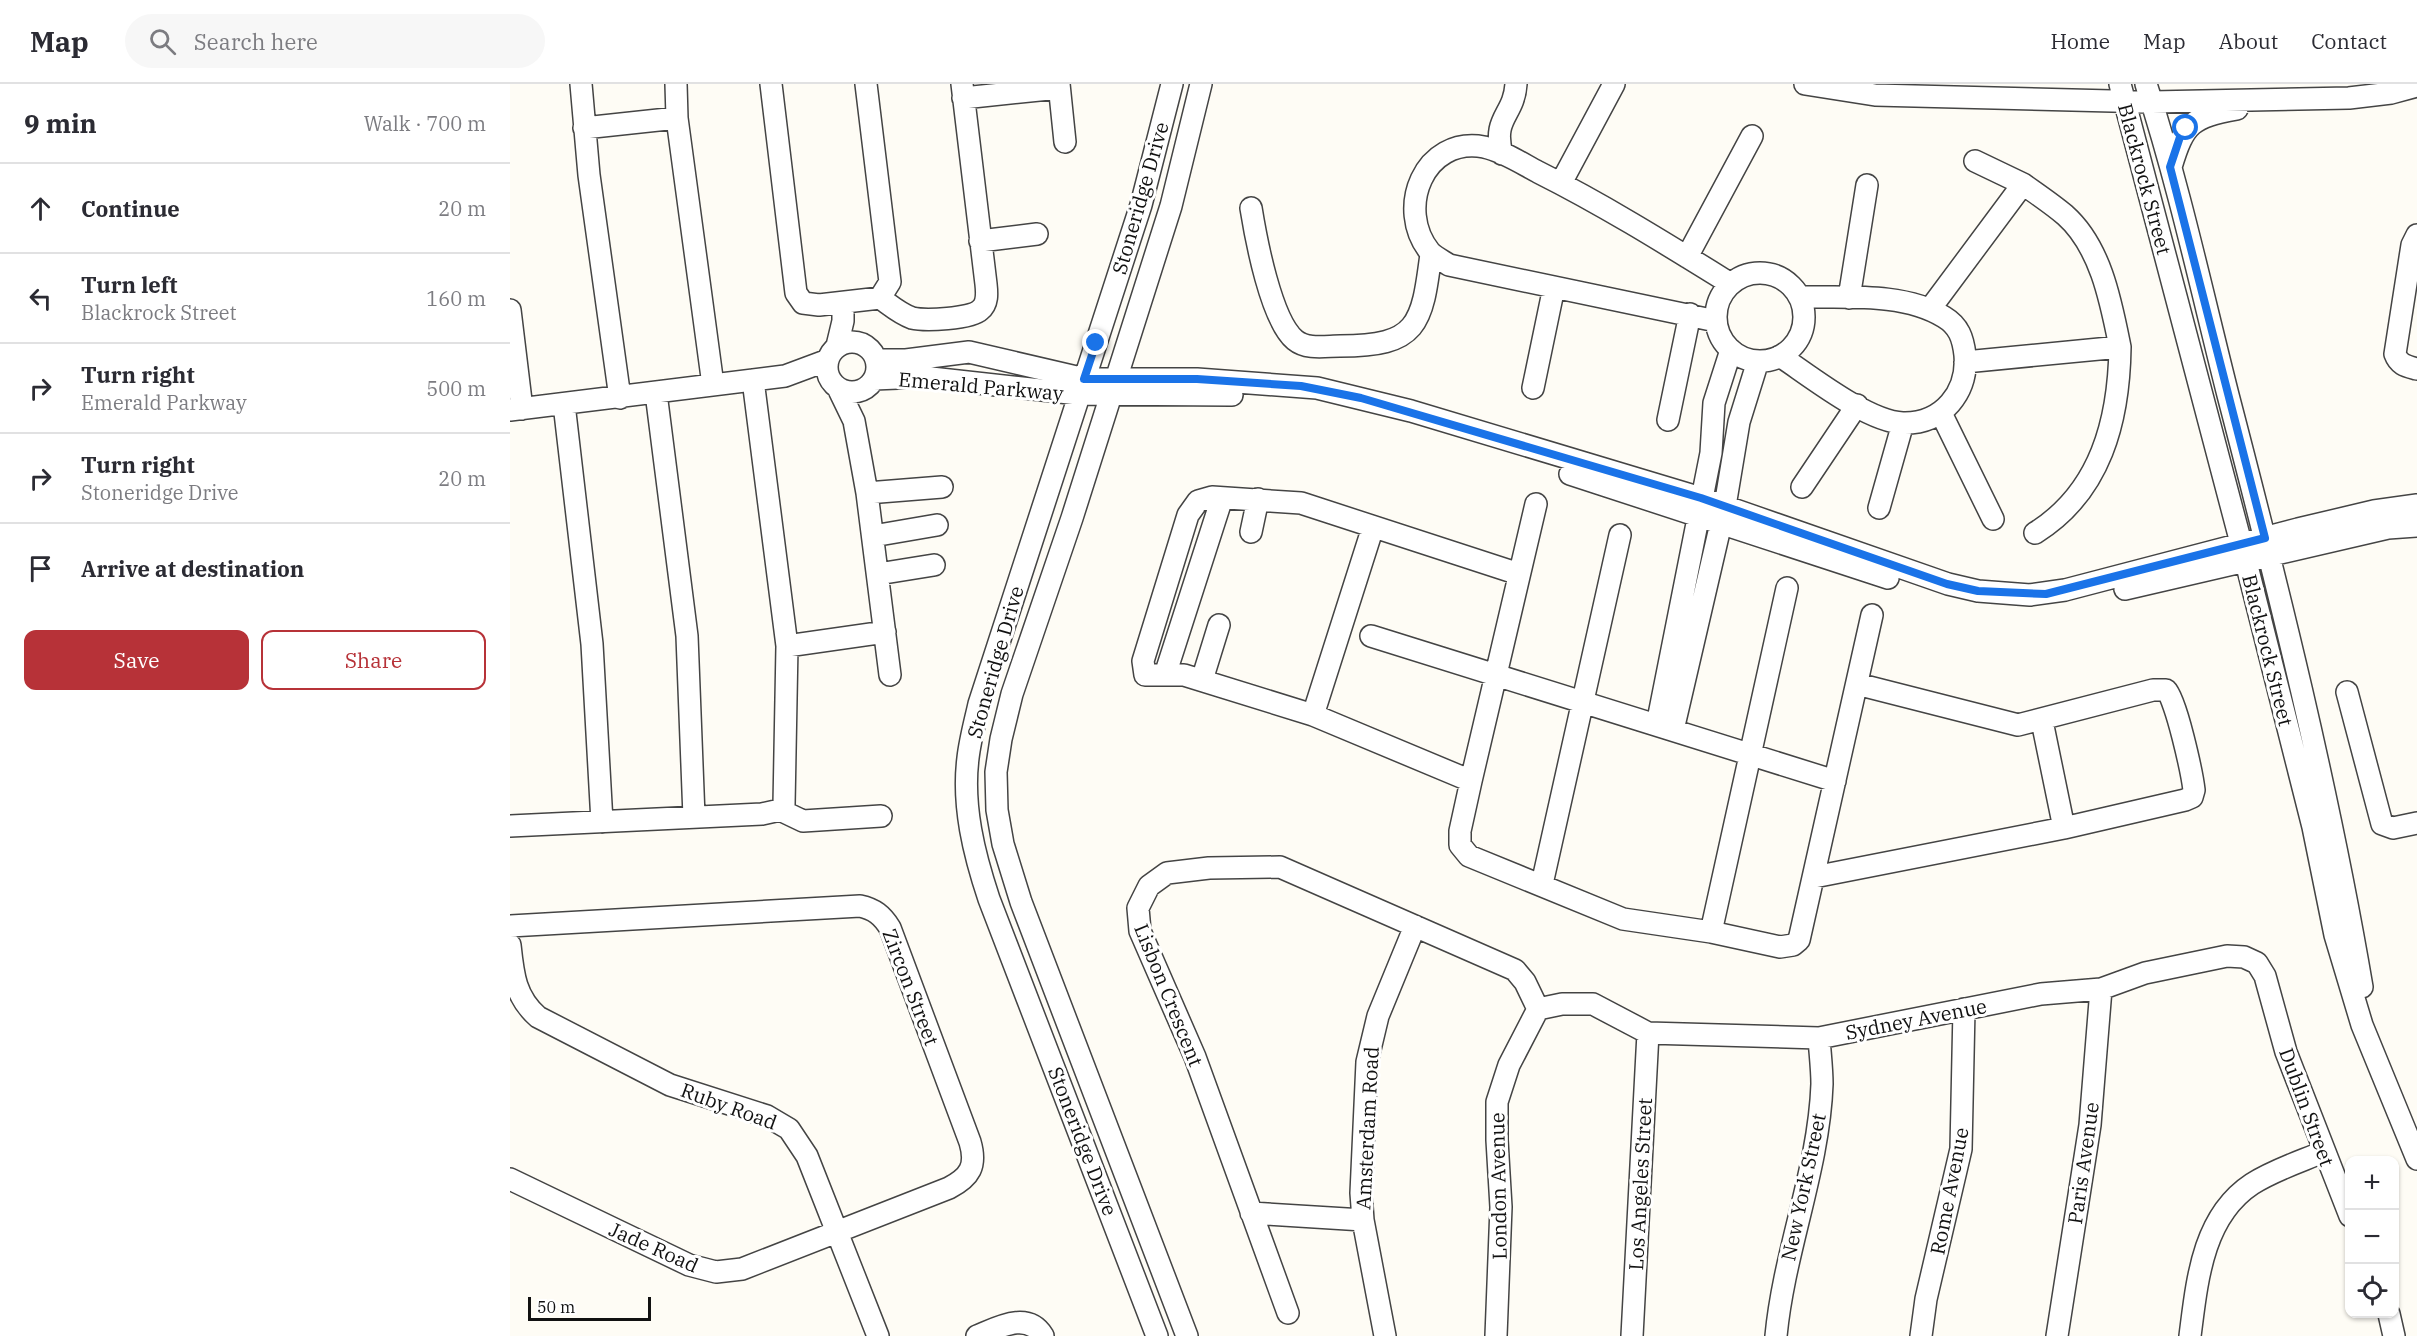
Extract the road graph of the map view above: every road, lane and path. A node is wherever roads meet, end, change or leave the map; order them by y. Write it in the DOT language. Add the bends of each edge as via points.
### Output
graph roads {
  1 [pos="581,84"];
  2 [pos="676,84"];
  3 [pos="771,84"];
  4 [pos="866,84"];
  5 [pos="1172,84"];
  6 [pos="1201,84"];
  7 [pos="1516,84"];
  8 [pos="1614,84"];
  9 [pos="1805,84"];
  10 [pos="1059,86"];
  11 [pos="2417,86"];
  12 [pos="962,91"];
  13 [pos="2122,93"];
  14 [pos="2149,93"];
  15 [pos="2309,99"];
  16 [pos="677,118"];
  17 [pos="584,128"];
  18 [pos="1752,136"];
  19 [pos="1065,142"];
  20 [pos="1502,154"];
  21 [pos="1975,161"];
  22 [pos="2170,167"];
  23 [pos="1561,183"];
  24 [pos="2023,184"];
  25 [pos="1867,185"];
  26 [pos="1251,208"];
  27 [pos="1037,234"];
  28 [pos="2417,235"];
  29 [pos="980,241"];
  30 [pos="1431,254"];
  31 [pos="1687,257"];
  32 [pos="1731,284"];
  33 [pos="1554,287"];
  34 [pos="1800,297"];
  35 [pos="880,298"];
  36 [pos="1849,298"];
  37 [pos="1930,309"];
  38 [pos="510,310"];
  39 [pos="843,312"];
  40 [pos="1690,314"];
  41 [pos="1716,321"];
  42 [pos="861,344"];
  43 [pos="2120,346"];
  44 [pos="1731,350"];
  45 [pos="832,353"];
  46 [pos="1780,356"];
  47 [pos="1758,361"];
  48 [pos="1965,362"];
  49 [pos="2417,369"];
  50 [pos="785,376"];
  51 [pos="870,376"];
  52 [pos="753,380"];
  53 [pos="713,386"];
  54 [pos="835,386"];
  55 [pos="1082,387"];
  56 [pos="1112,388"];
  57 [pos="1533,388"];
  58 [pos="656,393"];
  59 [pos="620,398"];
  60 [pos="564,404"];
  61 [pos="1857,405"];
  62 [pos="516,410"];
  63 [pos="1941,413"];
  64 [pos="1668,420"];
  65 [pos="854,421"];
  66 [pos="1903,423"];
  67 [pos="1802,486"];
  68 [pos="942,488"];
  69 [pos="867,493"];
  70 [pos="1258,499"];
  71 [pos="1536,504"];
  72 [pos="2417,505"];
  73 [pos="1698,507"];
  74 [pos="1879,508"];
  75 [pos="1722,515"];
  76 [pos="1993,519"];
  77 [pos="937,525"];
  78 [pos="2417,526"];
  79 [pos="1373,527"];
  80 [pos="1251,532"];
  81 [pos="2035,533"];
  82 [pos="1620,535"];
  83 [pos="873,536"];
  84 [pos="2267,547"];
  85 [pos="2244,553"];
  86 [pos="934,565"];
  87 [pos="878,574"];
  88 [pos="1519,574"];
  89 [pos="1787,588"];
  90 [pos="1872,615"];
  91 [pos="1219,625"];
  92 [pos="885,632"];
  93 [pos="1371,636"];
  94 [pos="787,646"];
  95 [pos="890,675"];
  96 [pos="1496,677"];
  97 [pos="1202,680"];
  98 [pos="1857,684"];
  99 [pos="2347,692"];
  100 [pos="1582,703"];
  101 [pos="1313,715"];
  102 [pos="2042,721"];
  103 [pos="1665,728"];
  104 [pos="1751,754"];
  105 [pos="1471,781"];
  106 [pos="1835,781"];
  107 [pos="780,810"];
  108 [pos="881,816"];
  109 [pos="694,817"];
  110 [pos="602,822"];
  111 [pos="2417,823"];
  112 [pos="510,826"];
  113 [pos="2064,828"];
  114 [pos="1814,877"];
  115 [pos="1542,884"];
  116 [pos="510,926"];
  117 [pos="1415,926"];
  118 [pos="1711,932"];
  119 [pos="510,945"];
  120 [pos="2101,989"];
  121 [pos="2270,997"];
  122 [pos="1538,1009"];
  123 [pos="1964,1010"];
  124 [pos="1648,1033"];
  125 [pos="1819,1038"];
  126 [pos="2370,1041"];
  127 [pos="2323,1152"];
  128 [pos="2417,1159"];
  129 [pos="510,1179"];
  130 [pos="2347,1210"];
  131 [pos="1251,1213"];
  132 [pos="1363,1220"];
  133 [pos="836,1230"];
  134 [pos="1288,1313"];
  135 [pos="2390,1318"];
  136 [pos="878,1336"];
  137 [pos="977,1336"];
  138 [pos="1043,1336"];
  139 [pos="1157,1336"];
  140 [pos="1187,1336"];
  141 [pos="1385,1336"];
  142 [pos="1496,1336"];
  143 [pos="1632,1336"];
  144 [pos="1776,1336"];
  145 [pos="1922,1336"];
  146 [pos="2057,1336"];
  147 [pos="2190,1336"];
  148 [pos="2394,1336"];
  1 -- 17 [label="street"];
  2 -- 16 [label="street"];
  3 -- 39 [label="street" via="796,292 803,303"];
  4 -- 35 [label="street" via="890,272 890,282"];
  5 -- 55 [label="street, Stoneridge Drive" via="1141,205"];
  6 -- 56 [label="street, Stoneridge Drive" via="1171,206"];
  7 -- 20 [label="street" via="1515,97 1499,126"];
  8 -- 23 [label="street"];
  9 -- 13 [label="street" via="1875,95"];
  10 -- 12 [label="street"];
  10 -- 19 [label="street"];
  11 -- 15 [label="street" via="2380,94"];
  12 -- 29 [label="street"];
  13 -- 14 [label="street"];
  13 -- 85 [label="street, Blackrock Street"];
  14 -- 15 [label="street"];
  14 -- 22 [label="street, Blackrock Street"];
  15 -- 22 [label="street" via="2222,112 2196,121 2180,137"];
  16 -- 17 [label="street"];
  16 -- 53 [label="street"];
  17 -- 59 [label="street"];
  18 -- 31 [label="street"];
  20 -- 23 [label="street"];
  20 -- 30 [label="street" via="1485,147 1467,146 1442,154 1426,169 1415,196 1414,216"];
  21 -- 24 [label="street"];
  22 -- 84 [label="street, Blackrock Street"];
  23 -- 31 [label="street"];
  24 -- 37 [label="street"];
  24 -- 43 [label="street" via="2066,216 2094,255 2109,292"];
  25 -- 36 [label="street"];
  26 -- 30 [label="street" via="1262,268 1276,305 1290,334 1307,346 1368,346 1398,339 1418,320"];
  27 -- 29 [label="street"];
  28 -- 49 [label="street" via="2410,256 2395,354 2405,366"];
  29 -- 35 [label="street" via="987,296 986,303 975,313 920,319 905,315"];
  30 -- 33 [label="street" via="1449,265"];
  31 -- 32 [label="street"];
  32 -- 34 [label="street" via="1752,273 1766,273 1780,276"];
  32 -- 41 [label="street" via="1720,298"];
  33 -- 40 [label="street"];
  33 -- 57 [label="street"];
  34 -- 36 [label="street"];
  34 -- 46 [label="street" via="1803,327 1797,341"];
  35 -- 39 [label="street"];
  36 -- 37 [label="street"];
  37 -- 48 [label="street" via="1958,329 1964,342"];
  38 -- 62 [label="street"];
  39 -- 42 [label="street"];
  39 -- 45 [label="street"];
  40 -- 41 [label="street"];
  40 -- 64 [label="street"];
  41 -- 44 [label="street"];
  42 -- 45 [label="street" via="845,343"];
  42 -- 51 [label="street" via="868,348"];
  43 -- 48 [label="street"];
  43 -- 81 [label="street" via="2114,416 2102,452 2073,504"];
  44 -- 47 [label="street"];
  44 -- 73 [label="street" via="1714,403 1711,453"];
  45 -- 50 [label="street"];
  45 -- 54 [label="street" via="826,368"];
  46 -- 47 [label="street"];
  46 -- 61 [label="street"];
  47 -- 75 [label="street" via="1739,422"];
  48 -- 63 [label="street" via="1960,392"];
  50 -- 52 [label="street"];
  50 -- 54 [label="street"];
  51 -- 54 [label="street" via="846,392"];
  51 -- 55 [label="street, Emerald Parkway"];
  51 -- 55 [label="street, Emerald Parkway" via="906,360 969,352"];
  51 -- 65 [label="street"];
  52 -- 53 [label="street"];
  52 -- 94 [label="street"];
  53 -- 58 [label="street"];
  54 -- 65 [label="street"];
  55 -- 56 [label="street, Emerald Parkway"];
  55 -- 139 [label="street, Stoneridge Drive" via="979,704 966,789 976,860 989,899"];
  56 -- 73 [label="street, Emerald Parkway" via="1197,379 1317,388 1411,411"];
  56 -- 140 [label="street, Stoneridge Drive" via="1012,694 996,772 997,810 1021,902"];
  58 -- 59 [label="street"];
  58 -- 109 [label="street" via="687,636"];
  59 -- 60 [label="street"];
  60 -- 62 [label="street"];
  60 -- 110 [label="street" via="592,644"];
  61 -- 66 [label="street" via="1878,418"];
  61 -- 67 [label="street"];
  63 -- 66 [label="street"];
  63 -- 76 [label="street"];
  65 -- 69 [label="street"];
  66 -- 74 [label="street"];
  68 -- 69 [label="street"];
  69 -- 83 [label="street"];
  70 -- 79 [label="street" via="1309,504"];
  70 -- 80 [label="street"];
  70 -- 97 [label="street" via="1198,501 1188,515 1142,668 1149,676 1178,674"];
  71 -- 88 [label="street"];
  72 -- 84 [label="street, Emerald Parkway" via="2374,511"];
  73 -- 75 [label="street, Emerald Parkway"];
  73 -- 103 [label="street"];
  75 -- 85 [label="street, Emerald Parkway" via="1939,582 1993,592 2046,594"];
  75 -- 103 [label="street"];
  77 -- 83 [label="street"];
  78 -- 84 [label="street, Emerald Parkway"];
  79 -- 88 [label="street"];
  79 -- 101 [label="street"];
  82 -- 100 [label="street"];
  83 -- 87 [label="street"];
  84 -- 85 [label="street, Emerald Parkway"];
  84 -- 126 [label="street, Blackrock Street" via="2322,776"];
  85 -- 126 [label="street, Blackrock Street" via="2313,827 2335,935"];
  86 -- 87 [label="street"];
  87 -- 92 [label="street"];
  88 -- 96 [label="street"];
  89 -- 104 [label="street"];
  90 -- 98 [label="street"];
  91 -- 97 [label="street"];
  92 -- 94 [label="street"];
  92 -- 95 [label="street"];
  93 -- 96 [label="street"];
  94 -- 107 [label="street" via="786,797"];
  96 -- 100 [label="street"];
  96 -- 105 [label="street"];
  97 -- 101 [label="street"];
  98 -- 102 [label="street" via="2007,724"];
  98 -- 106 [label="street"];
  99 -- 111 [label="street" via="2382,824 2393,828"];
  100 -- 103 [label="street"];
  100 -- 115 [label="street"];
  101 -- 105 [label="street"];
  102 -- 113 [label="street"];
  102 -- 113 [label="street" via="2153,690 2166,690 2171,694 2193,782 2192,796 2185,800"];
  103 -- 104 [label="street"];
  104 -- 106 [label="street"];
  104 -- 118 [label="street"];
  105 -- 115 [label="street" via="1459,839 1463,851"];
  106 -- 114 [label="street"];
  107 -- 108 [label="street" via="803,821"];
  107 -- 109 [label="street"];
  109 -- 110 [label="street"];
  110 -- 112 [label="street"];
  113 -- 114 [label="street"];
  114 -- 118 [label="street" via="1803,928 1793,945 1780,947"];
  115 -- 118 [label="street" via="1623,919"];
  116 -- 133 [label="street, Zircon Street" via="860,906 884,918 970,1142 973,1168 962,1182 949,1188"];
  117 -- 122 [label="street, Lisbon Crescent" via="1515,970"];
  117 -- 131 [label="street, Lisbon Crescent" via="1292,871 1270,866 1167,873 1149,886 1137,919 1140,931 1195,1057"];
  117 -- 132 [label="street, Amsterdam Road" via="1369,1047 1361,1174"];
  119 -- 133 [label="street, Ruby Road" via="518,991 538,1017 670,1085 767,1116 789,1129 802,1145"];
  120 -- 121 [label="street, Sydney Avenue" via="2145,973 2227,956 2257,963"];
  120 -- 123 [label="street, Sydney Avenue" via="2041,994"];
  120 -- 146 [label="street, Paris Avenue" via="2089,1136"];
  121 -- 127 [label="street, Dublin Street"];
  122 -- 124 [label="street, Sydney Avenue" via="1593,1004"];
  122 -- 142 [label="street, London Avenue" via="1509,1065 1497,1102 1502,1207"];
  123 -- 125 [label="street, Sydney Avenue"];
  123 -- 145 [label="street, Rome Avenue" via="1961,1149 1926,1299"];
  124 -- 125 [label="street, Sydney Avenue"];
  124 -- 143 [label="street, Los Angeles Street"];
  125 -- 144 [label="street, New York Street" via="1821,1099 1783,1281"];
  126 -- 128 [label="street, Blackrock Street"];
  127 -- 130 [label="street, Dublin Street"];
  127 -- 147 [label="street" via="2250,1185 2215,1225 2203,1257"];
  129 -- 133 [label="street, Jade Road" via="705,1271 742,1269"];
  131 -- 132 [label="street"];
  131 -- 134 [label="street, Lisbon Crescent"];
  132 -- 141 [label="street, Amsterdam Road"];
  133 -- 136 [label="street, Ruby Road"];
  135 -- 148 [label="street"];
  137 -- 138 [label="street" via="1021,1322 1031,1324"];
}
